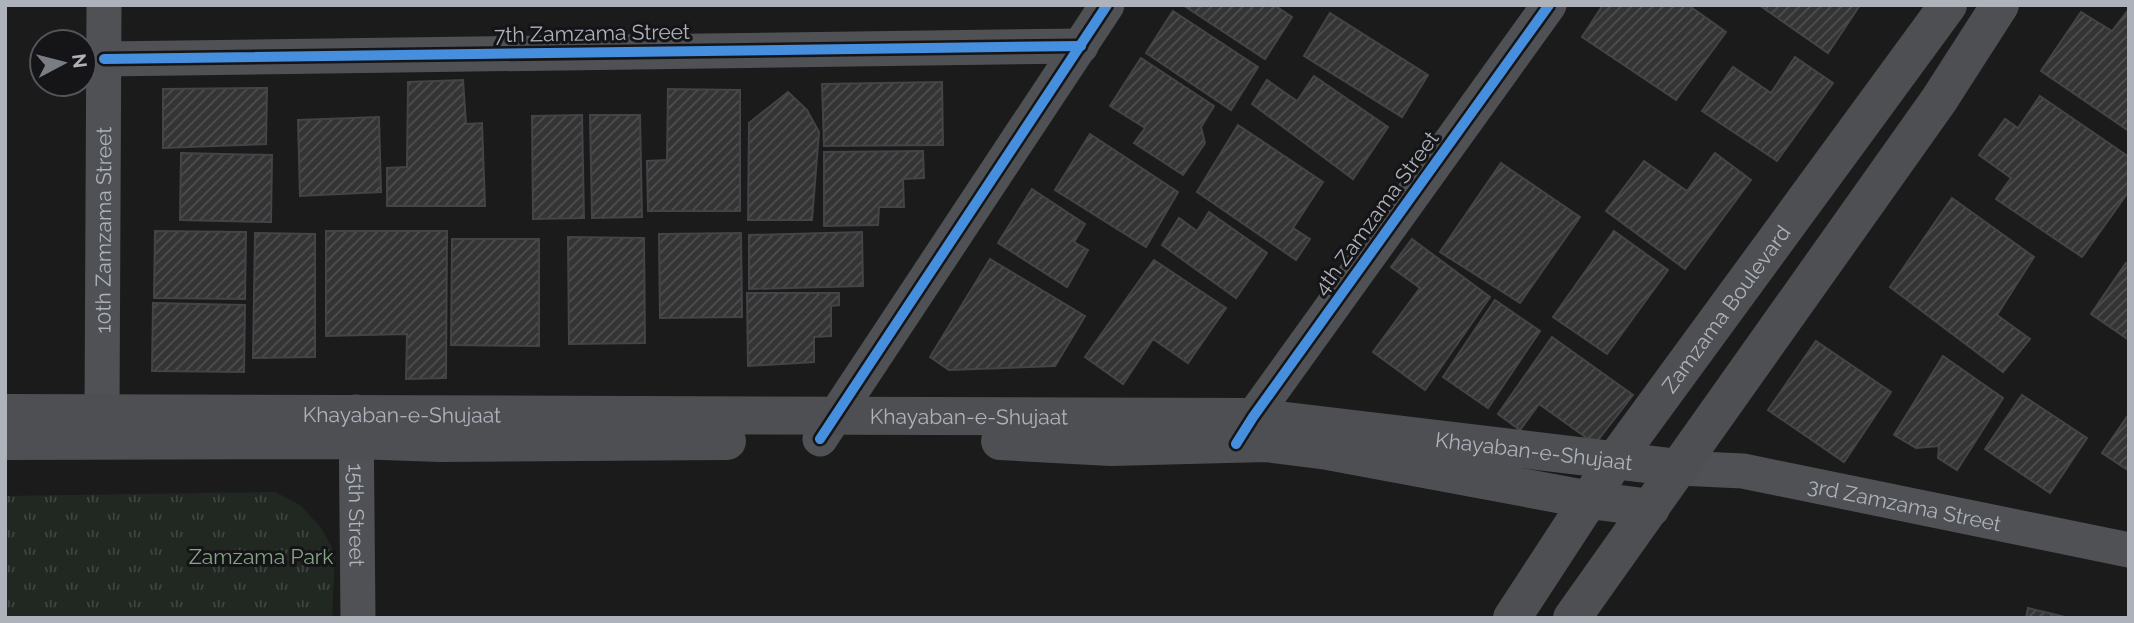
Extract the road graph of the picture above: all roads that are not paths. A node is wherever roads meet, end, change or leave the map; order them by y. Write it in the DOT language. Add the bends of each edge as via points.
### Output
graph roads {
  1 [pos="104,5"];
  2 [pos="1107,5"];
  3 [pos="1549,5"];
  4 [pos="1948,5"];
  5 [pos="2000,5"];
  6 [pos="1081,47"];
  7 [pos="104,59"];
  8 [pos="5,413"];
  9 [pos="102,414"];
  10 [pos="356,426"];
  11 [pos="828,428"];
  12 [pos="1245,430"];
  13 [pos="5,441"];
  14 [pos="1615,460"];
  15 [pos="1679,468"];
  16 [pos="1590,499"];
  17 [pos="1651,508"];
  18 [pos="2129,550"];
  19 [pos="358,618"];
  20 [pos="1512,618"];
  21 [pos="1572,618"];
  1 -- 7 [label="street, 10th Zamzama Street"];
  2 -- 6 [label="street"];
  3 -- 12 [label="street, 4th Zamzama Street"];
  4 -- 14 [label="main road, Zamzama Boulevard"];
  5 -- 15 [label="main road" via="1939,100"];
  6 -- 7 [label="street, 7th Zamzama Street"];
  6 -- 11 [label="street"];
  7 -- 9 [label="street, 10th Zamzama Street"];
  8 -- 9 [label="main road, Khayaban-e-Shujaat"];
  9 -- 10 [label="main road, Khayaban-e-Shujaat"];
  10 -- 11 [label="main road, Khayaban-e-Shujaat"];
  10 -- 13 [label="main road, Khayaban-e-Shujaat"];
  10 -- 19 [label="street, 15th Street"];
  11 -- 12 [label="main road, Khayaban-e-Shujaat"];
  12 -- 14 [label="main road, Khayaban-e-Shujaat"];
  12 -- 16 [label="main road, Khayaban-e-Shujaat" via="1266,443"];
  14 -- 15 [label="main road, Khayaban-e-Shujaat"];
  14 -- 16 [label="main road, Zamzama Boulevard"];
  15 -- 17 [label="main road"];
  15 -- 18 [label="street, 3rd Zamzama Street" via="1743,471"];
  16 -- 17 [label="main road, Khayaban-e-Shujaat"];
  16 -- 20 [label="main road, Zamzama Boulevard"];
  17 -- 21 [label="main road"];
}
